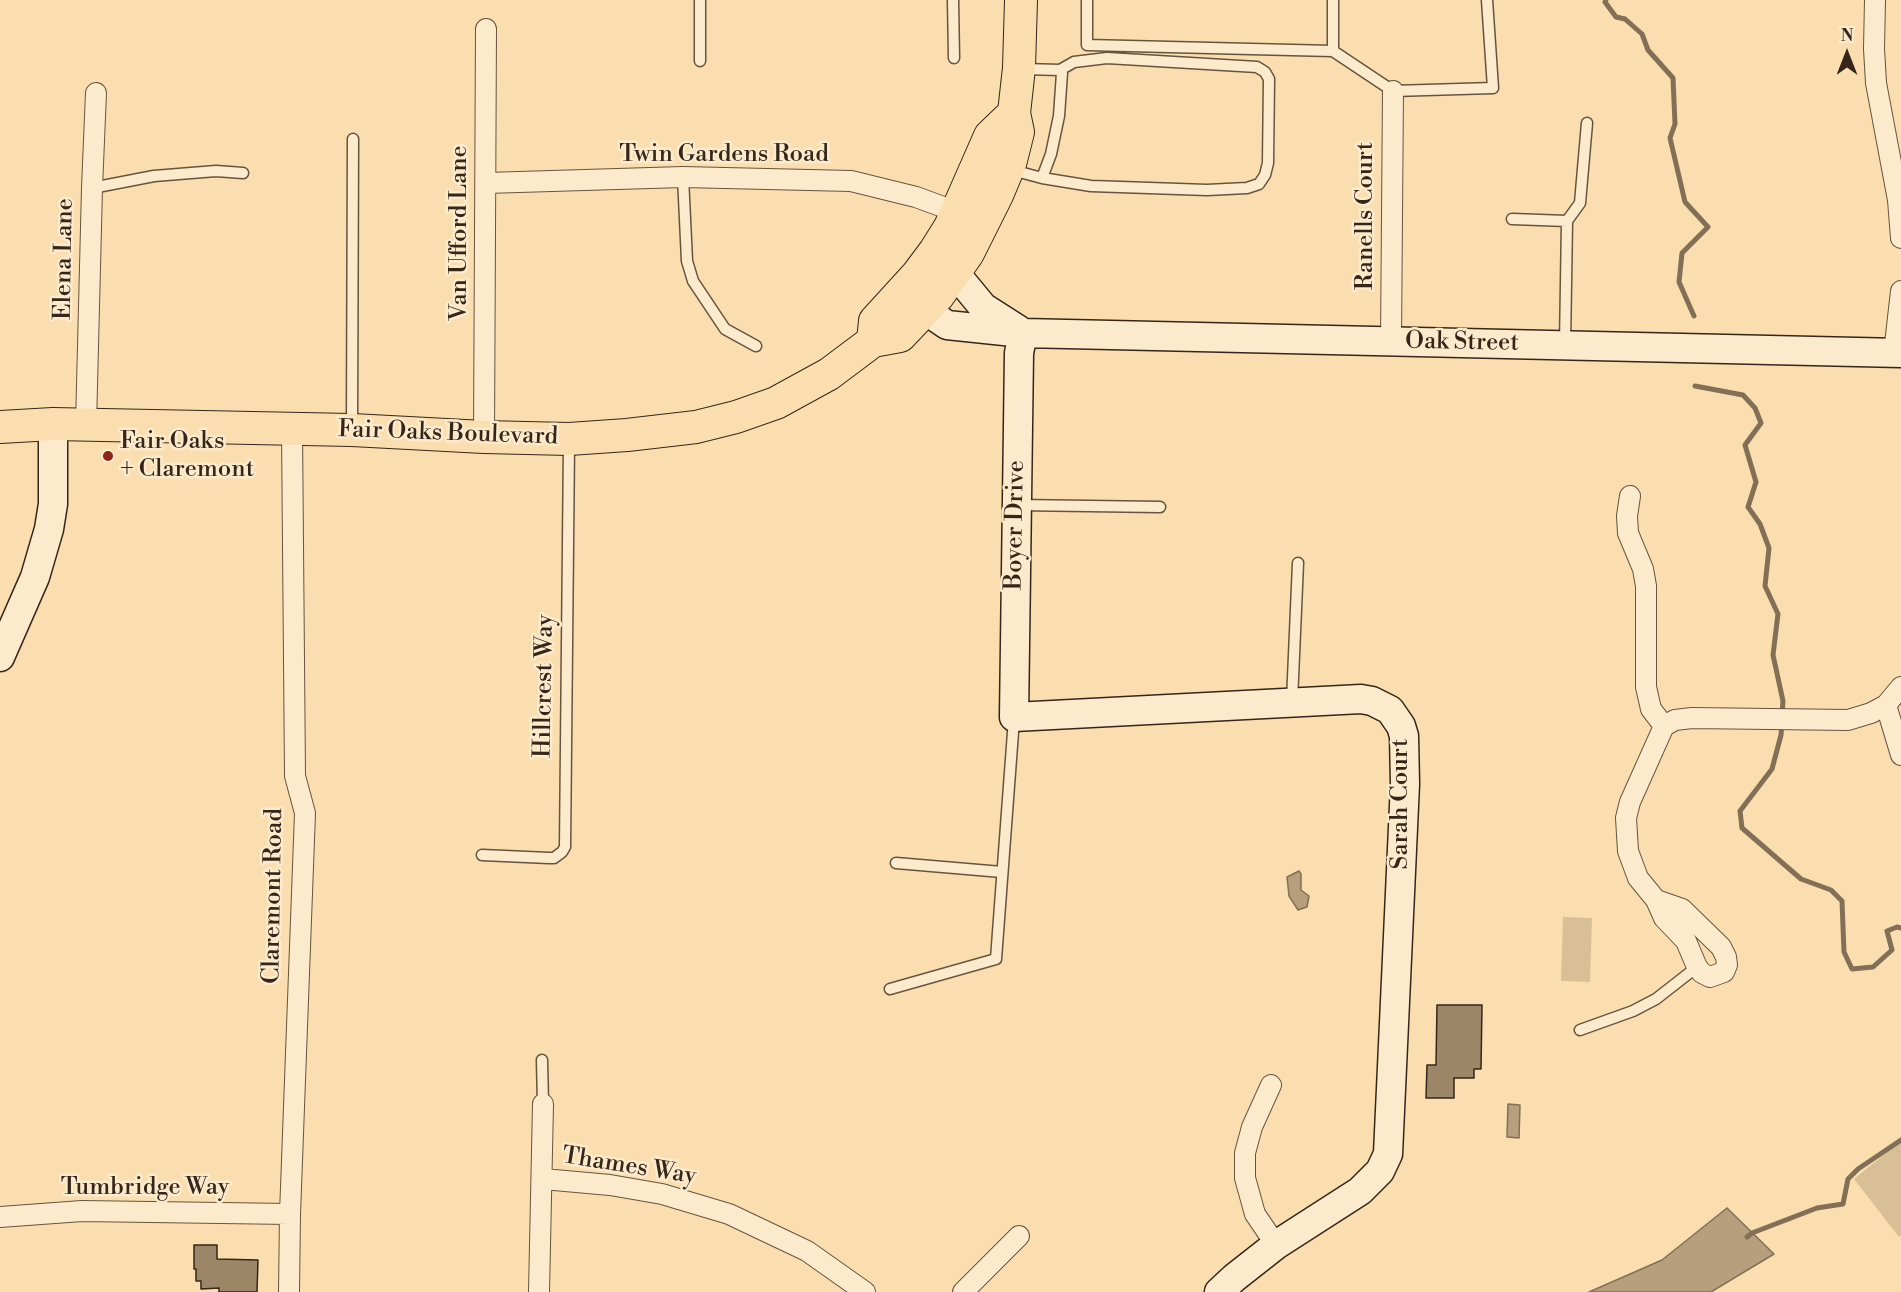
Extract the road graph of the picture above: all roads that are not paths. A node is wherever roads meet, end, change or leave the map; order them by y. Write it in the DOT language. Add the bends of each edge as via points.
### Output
graph roads {
  1 [pos="700,0"];
  2 [pos="953,0"];
  3 [pos="1021,0"];
  4 [pos="1087,0"];
  5 [pos="1333,0"];
  6 [pos="1487,0"];
  7 [pos="1875,0"];
  8 [pos="486,29"];
  9 [pos="1333,51"];
  10 [pos="954,58"];
  11 [pos="700,60"];
  12 [pos="1019,68"];
  13 [pos="1060,70"];
  14 [pos="1393,91"];
  15 [pos="96,93"];
  16 [pos="1014,113"];
  17 [pos="1587,123"];
  18 [pos="352,139"];
  19 [pos="1008,169"];
  20 [pos="243,173"];
  21 [pos="683,177"];
  22 [pos="1042,178"];
  23 [pos="486,183"];
  24 [pos="92,188"];
  25 [pos="1512,219"];
  26 [pos="1567,221"];
  27 [pos="952,223"];
  28 [pos="1901,238"];
  29 [pos="955,273"];
  30 [pos="1901,291"];
  31 [pos="925,310"];
  32 [pos="1023,333"];
  33 [pos="873,341"];
  34 [pos="1391,341"];
  35 [pos="1565,345"];
  36 [pos="756,346"];
  37 [pos="1897,353"];
  38 [pos="53,424"];
  39 [pos="86,425"];
  40 [pos="0,427"];
  41 [pos="292,429"];
  42 [pos="352,430"];
  43 [pos="484,437"];
  44 [pos="569,439"];
  45 [pos="1630,496"];
  46 [pos="1016,505"];
  47 [pos="1160,507"];
  48 [pos="1298,563"];
  49 [pos="0,657"];
  50 [pos="1901,687"];
  51 [pos="1292,701"];
  52 [pos="1886,705"];
  53 [pos="1014,717"];
  54 [pos="1664,726"];
  55 [pos="1901,755"];
  56 [pos="482,855"];
  57 [pos="896,863"];
  58 [pos="1002,872"];
  59 [pos="1656,900"];
  60 [pos="1697,967"];
  61 [pos="890,989"];
  62 [pos="1580,1030"];
  63 [pos="542,1060"];
  64 [pos="1270,1085"];
  65 [pos="543,1104"];
  66 [pos="543,1179"];
  67 [pos="290,1214"];
  68 [pos="0,1217"];
  69 [pos="1019,1236"];
  70 [pos="1276,1245"];
  71 [pos="289,1292"];
  72 [pos="539,1292"];
  73 [pos="865,1292"];
  74 [pos="963,1292"];
  75 [pos="1219,1292"];
  1 -- 11 [label="lane"];
  2 -- 10 [label="lane"];
  3 -- 12 [label="main road, Fair Oaks Boulevard"];
  4 -- 9 [label="lane" via="1087,45"];
  5 -- 9 [label="lane"];
  6 -- 14 [label="lane" via="1493,88"];
  7 -- 28 [label="street" via="1876,83 1898,200"];
  8 -- 23 [label="street, Van Ufford Lane"];
  9 -- 14 [label="lane"];
  12 -- 13 [label="lane"];
  12 -- 16 [label="main road, Fair Oaks Boulevard"];
  13 -- 22 [label="lane" via="1059,116"];
  13 -- 22 [label="lane" via="1074,62 1107,58 1257,67 1269,79 1265,175 1259,184 1247,188 1208,190 1079,185"];
  14 -- 34 [label="street, Ranells Court"];
  15 -- 24 [label="street, Elena Lane"];
  16 -- 19 [label="main road, Fair Oaks Boulevard" via="1018,132"];
  16 -- 27 [label="main road" via="990,136"];
  17 -- 26 [label="lane" via="1580,203"];
  18 -- 42 [label="lane"];
  19 -- 22 [label="lane"];
  19 -- 29 [label="main road, Fair Oaks Boulevard" via="982,227"];
  20 -- 24 [label="lane" via="154,176"];
  21 -- 23 [label="street, Twin Gardens Road"];
  21 -- 27 [label="street, Twin Gardens Road" via="851,181 916,197"];
  21 -- 36 [label="lane" via="687,261 693,281 725,329"];
  23 -- 43 [label="street, Van Ufford Lane"];
  24 -- 39 [label="street, Elena Lane"];
  25 -- 26 [label="lane"];
  26 -- 35 [label="lane"];
  27 -- 31 [label="main road" via="950,254 934,276"];
  27 -- 33 [label="main road" via="917,275 875,321"];
  29 -- 31 [label="main road, Fair Oaks Boulevard"];
  29 -- 32 [label="street" via="983,307"];
  30 -- 37 [label="street"];
  31 -- 32 [label="street" via="947,325"];
  31 -- 33 [label="main road, Fair Oaks Boulevard" via="900,336"];
  32 -- 34 [label="street, Oak Street"];
  32 -- 46 [label="street, Boyer Drive" via="1019,353"];
  33 -- 44 [label="main road, Fair Oaks Boulevard" via="829,374 776,403 736,417 696,427"];
  34 -- 35 [label="street, Oak Street"];
  35 -- 37 [label="street, Oak Street"];
  38 -- 39 [label="main road, Fair Oaks Boulevard"];
  38 -- 40 [label="main road, Fair Oaks Boulevard"];
  38 -- 49 [label="street" via="53,504 49,529 35,577"];
  39 -- 41 [label="main road, Fair Oaks Boulevard"];
  41 -- 42 [label="main road, Fair Oaks Boulevard"];
  41 -- 67 [label="street, Claremont Road" via="295,776 305,813"];
  42 -- 43 [label="main road, Fair Oaks Boulevard"];
  43 -- 44 [label="main road, Fair Oaks Boulevard"];
  44 -- 56 [label="lane, Hillcrest Way" via="565,847 554,858"];
  45 -- 54 [label="street" via="1628,533 1646,586 1646,687 1651,709"];
  46 -- 47 [label="lane"];
  46 -- 53 [label="street, Boyer Drive"];
  48 -- 51 [label="lane"];
  50 -- 52 [label="street"];
  51 -- 53 [label="street, Sarah Court"];
  51 -- 70 [label="street, Sarah Court" via="1348,698 1372,701 1390,710 1404,736 1405,784 1388,1154 1380,1171 1360,1191"];
  52 -- 54 [label="street" via="1848,720 1692,718"];
  52 -- 55 [label="street"];
  53 -- 58 [label="lane"];
  54 -- 59 [label="street" via="1636,783 1626,818 1628,851 1638,878"];
  57 -- 58 [label="lane"];
  58 -- 61 [label="lane" via="996,959"];
  59 -- 60 [label="street" via="1664,918 1686,941"];
  59 -- 60 [label="street" via="1682,909 1721,947 1727,964 1724,972 1710,977"];
  60 -- 62 [label="lane" via="1648,1003"];
  63 -- 65 [label="lane"];
  64 -- 70 [label="street" via="1245,1153 1245,1178 1255,1214"];
  65 -- 66 [label="street"];
  66 -- 72 [label="street"];
  66 -- 73 [label="street, Thames Way" via="662,1194 729,1214 807,1251"];
  67 -- 68 [label="street, Tumbridge Way" via="82,1211"];
  67 -- 71 [label="street, Claremont Road"];
  69 -- 74 [label="street"];
  70 -- 75 [label="street"];
}
